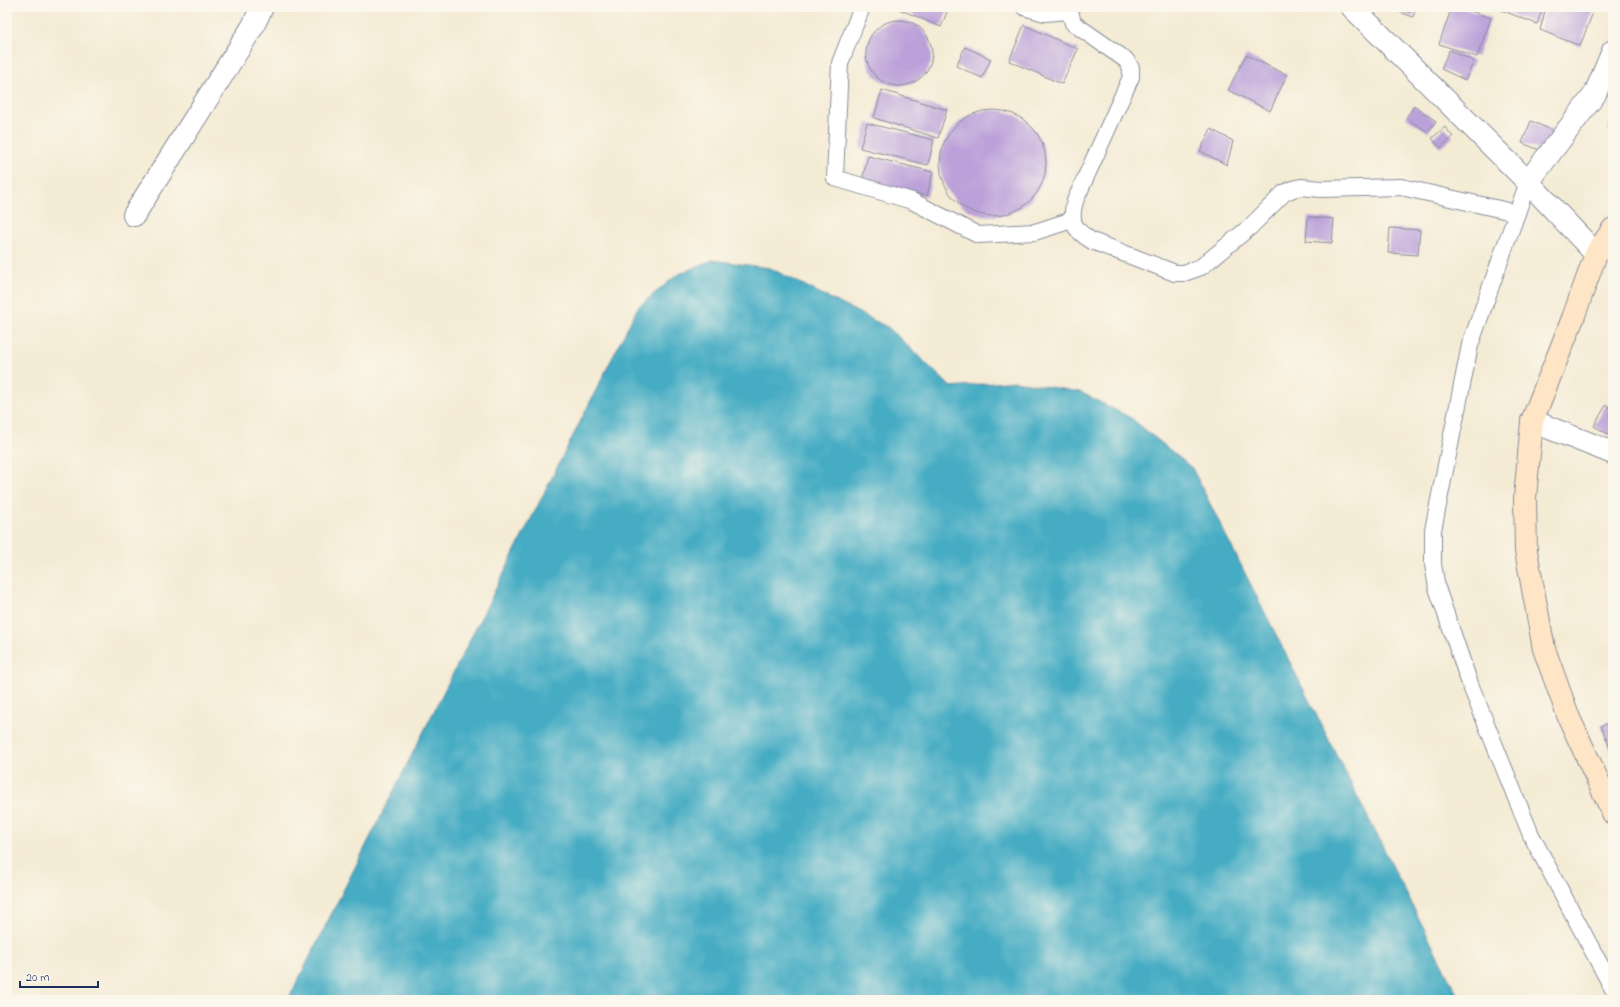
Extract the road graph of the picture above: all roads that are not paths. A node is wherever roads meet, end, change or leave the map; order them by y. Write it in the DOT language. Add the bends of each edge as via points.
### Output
graph roads {
  1 [pos="262,7"];
  2 [pos="862,7"];
  3 [pos="1024,7"];
  4 [pos="1352,7"];
  5 [pos="1069,9"];
  6 [pos="1613,51"];
  7 [pos="1528,182"];
  8 [pos="1517,213"];
  9 [pos="134,215"];
  10 [pos="1072,220"];
  11 [pos="1613,228"];
  12 [pos="1596,254"];
  13 [pos="1532,421"];
  14 [pos="1613,453"];
  15 [pos="1613,813"];
  16 [pos="1613,989"];
  1 -- 9 [label="street"];
  2 -- 10 [label="lane" via="840,63 835,178 912,201 978,235 1035,232"];
  3 -- 5 [label="lane" via="1045,13"];
  4 -- 7 [label="street"];
  5 -- 10 [label="lane" via="1073,23 1126,60 1132,68 1131,77 1075,201"];
  6 -- 7 [label="street" via="1595,94"];
  7 -- 8 [label="lane"];
  7 -- 12 [label="street"];
  8 -- 10 [label="lane" via="1401,187 1301,187 1284,193 1250,227 1201,267 1184,273 1175,273 1092,241 1076,229"];
  8 -- 16 [label="lane" via="1470,345 1433,530 1433,564 1438,588 1470,684 1531,835"];
  11 -- 12 [label="street"];
  12 -- 13 [label="street"];
  13 -- 14 [label="street"];
  13 -- 15 [label="street" via="1525,498 1526,551 1544,649 1569,718"];
}
